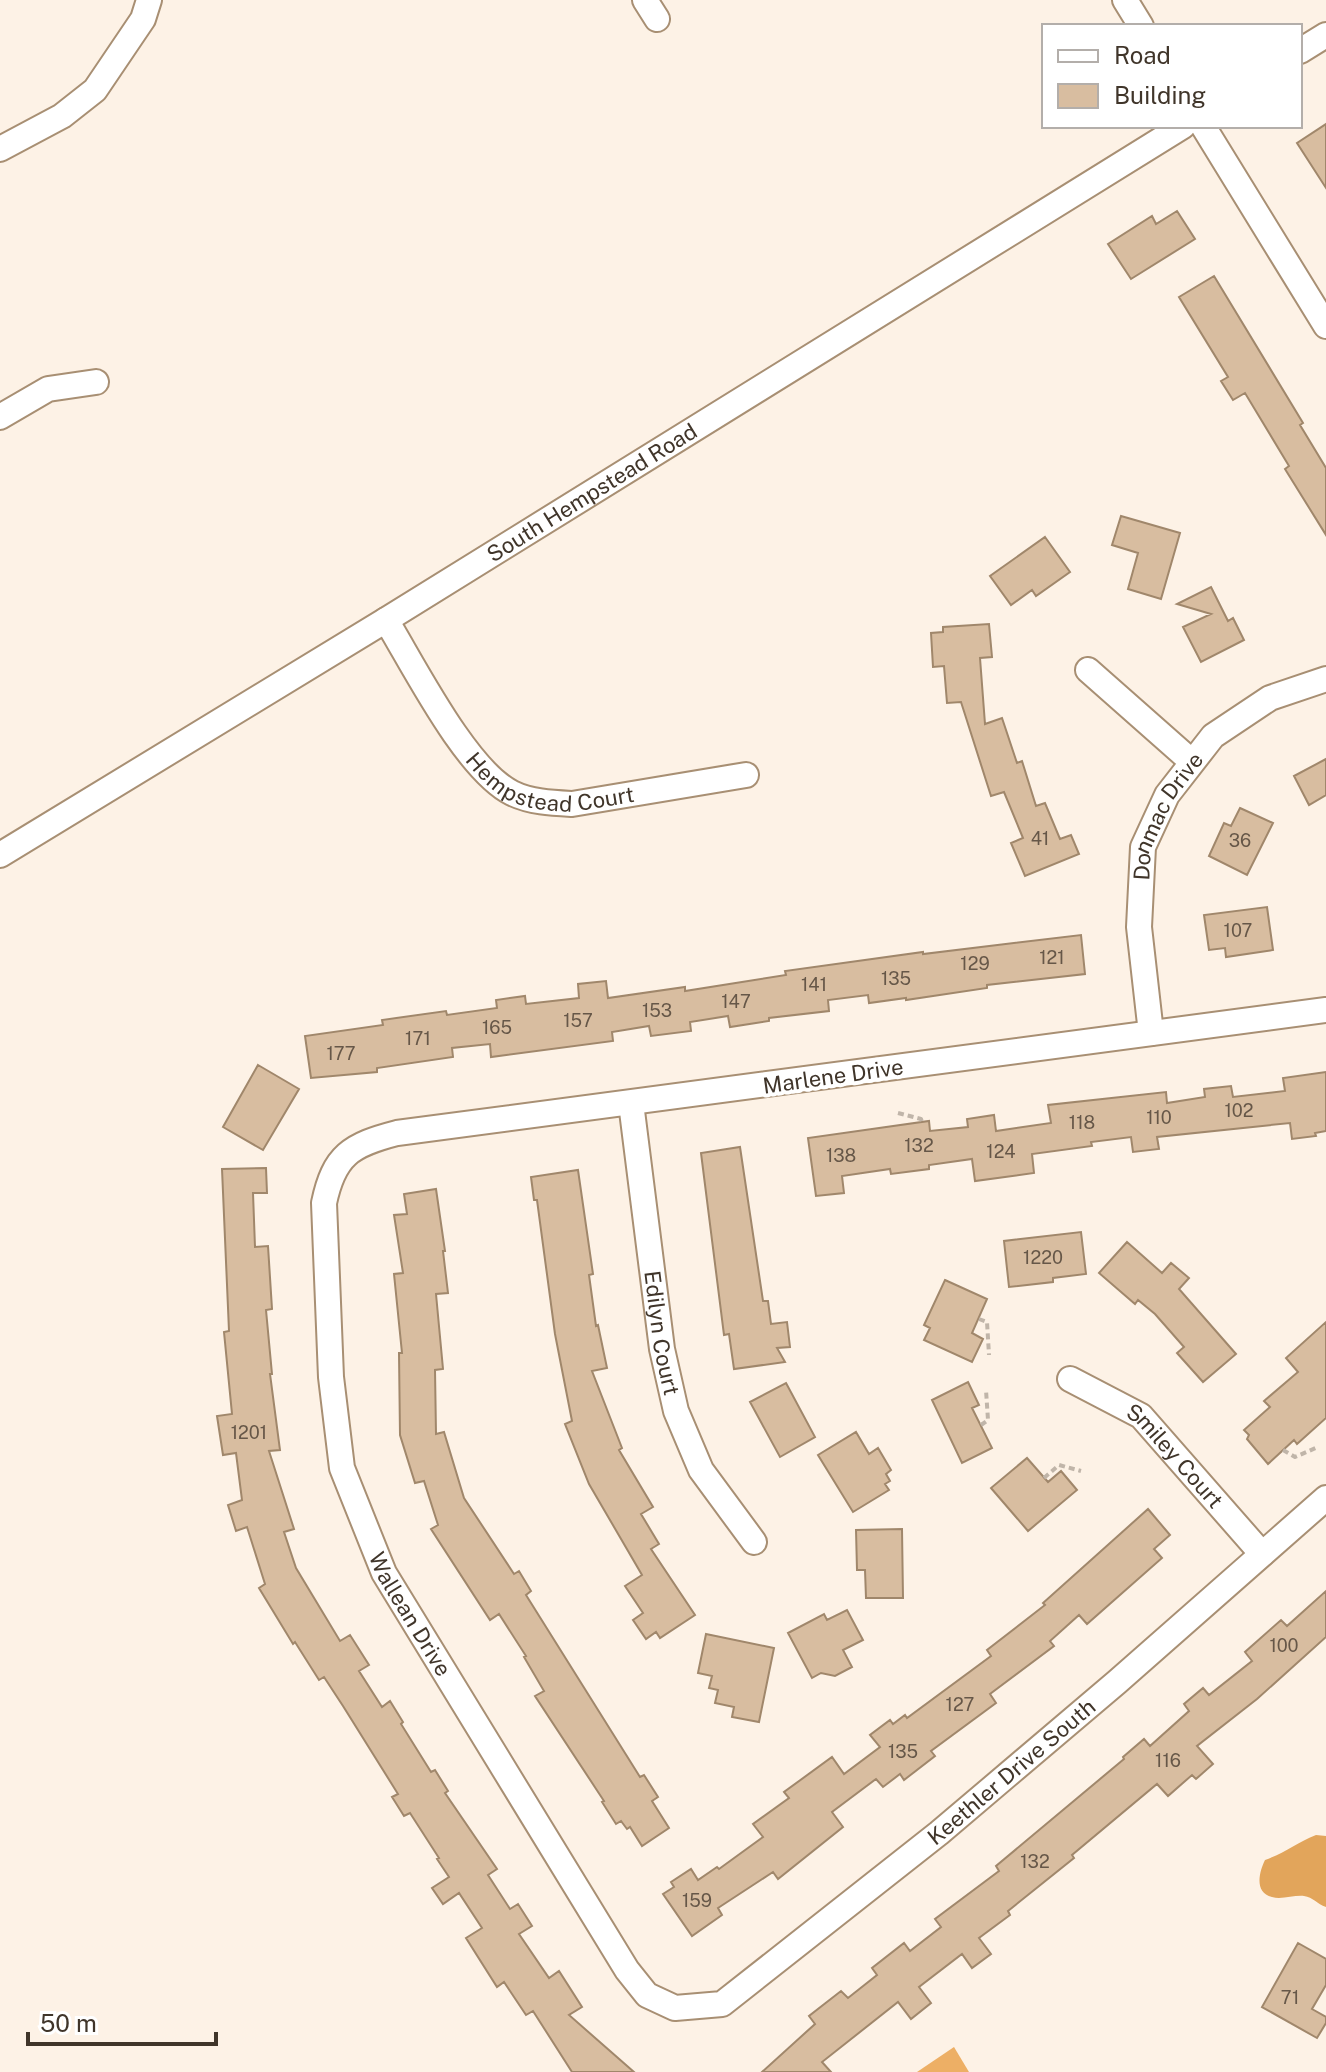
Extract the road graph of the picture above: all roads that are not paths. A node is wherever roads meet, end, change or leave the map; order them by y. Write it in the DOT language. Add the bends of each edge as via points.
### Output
graph roads {
  1 [pos="149,0"];
  2 [pos="1125,0"];
  3 [pos="1140,24"];
  4 [pos="1326,35"];
  5 [pos="1302,50"];
  6 [pos="1180,128"];
  7 [pos="1204,128"];
  8 [pos="0,149"];
  9 [pos="1326,326"];
  10 [pos="96,382"];
  11 [pos="0,417"];
  12 [pos="386,620"];
  13 [pos="1088,670"];
  14 [pos="1326,679"];
  15 [pos="1191,761"];
  16 [pos="746,775"];
  17 [pos="0,855"];
  18 [pos="1326,1010"];
  19 [pos="1151,1033"];
  20 [pos="631,1103"];
  21 [pos="345,1156"];
  22 [pos="1070,1379"];
  23 [pos="1326,1498"];
  24 [pos="754,1542"];
  25 [pos="1262,1554"];
  26 [pos="675,2008"];
  1 -- 8 [label="street" via="143,19 95,90 62,116"];
  2 -- 3 [label="street"];
  4 -- 5 [label="street"];
  6 -- 12 [label="street, South Hempstead Road"];
  7 -- 9 [label="street"];
  10 -- 11 [label="street" via="48,389"];
  12 -- 16 [label="street, Hempstead Court" via="469,754 490,779 513,794 572,804"];
  12 -- 17 [label="street, South Hempstead Road"];
  13 -- 15 [label="street"];
  14 -- 15 [label="street, Donmac Drive" via="1270,698 1213,736"];
  15 -- 19 [label="street, Donmac Drive" via="1167,795 1143,847 1139,927"];
  18 -- 19 [label="street, Marlene Drive"];
  19 -- 20 [label="street, Marlene Drive"];
  20 -- 21 [label="street, Marlene Drive" via="397,1133 369,1140"];
  20 -- 24 [label="street, Edilyn Court" via="662,1349 676,1411 701,1470"];
  21 -- 26 [label="street, Wallean Drive" via="330,1178 324,1203 331,1377 342,1468 384,1573 611,1944 647,1995"];
  22 -- 25 [label="street, Smiley Court" via="1141,1416"];
  23 -- 25 [label="street, Keethler Drive South"];
  25 -- 26 [label="street, Keethler Drive South" via="939,1833 722,2004"];
}
